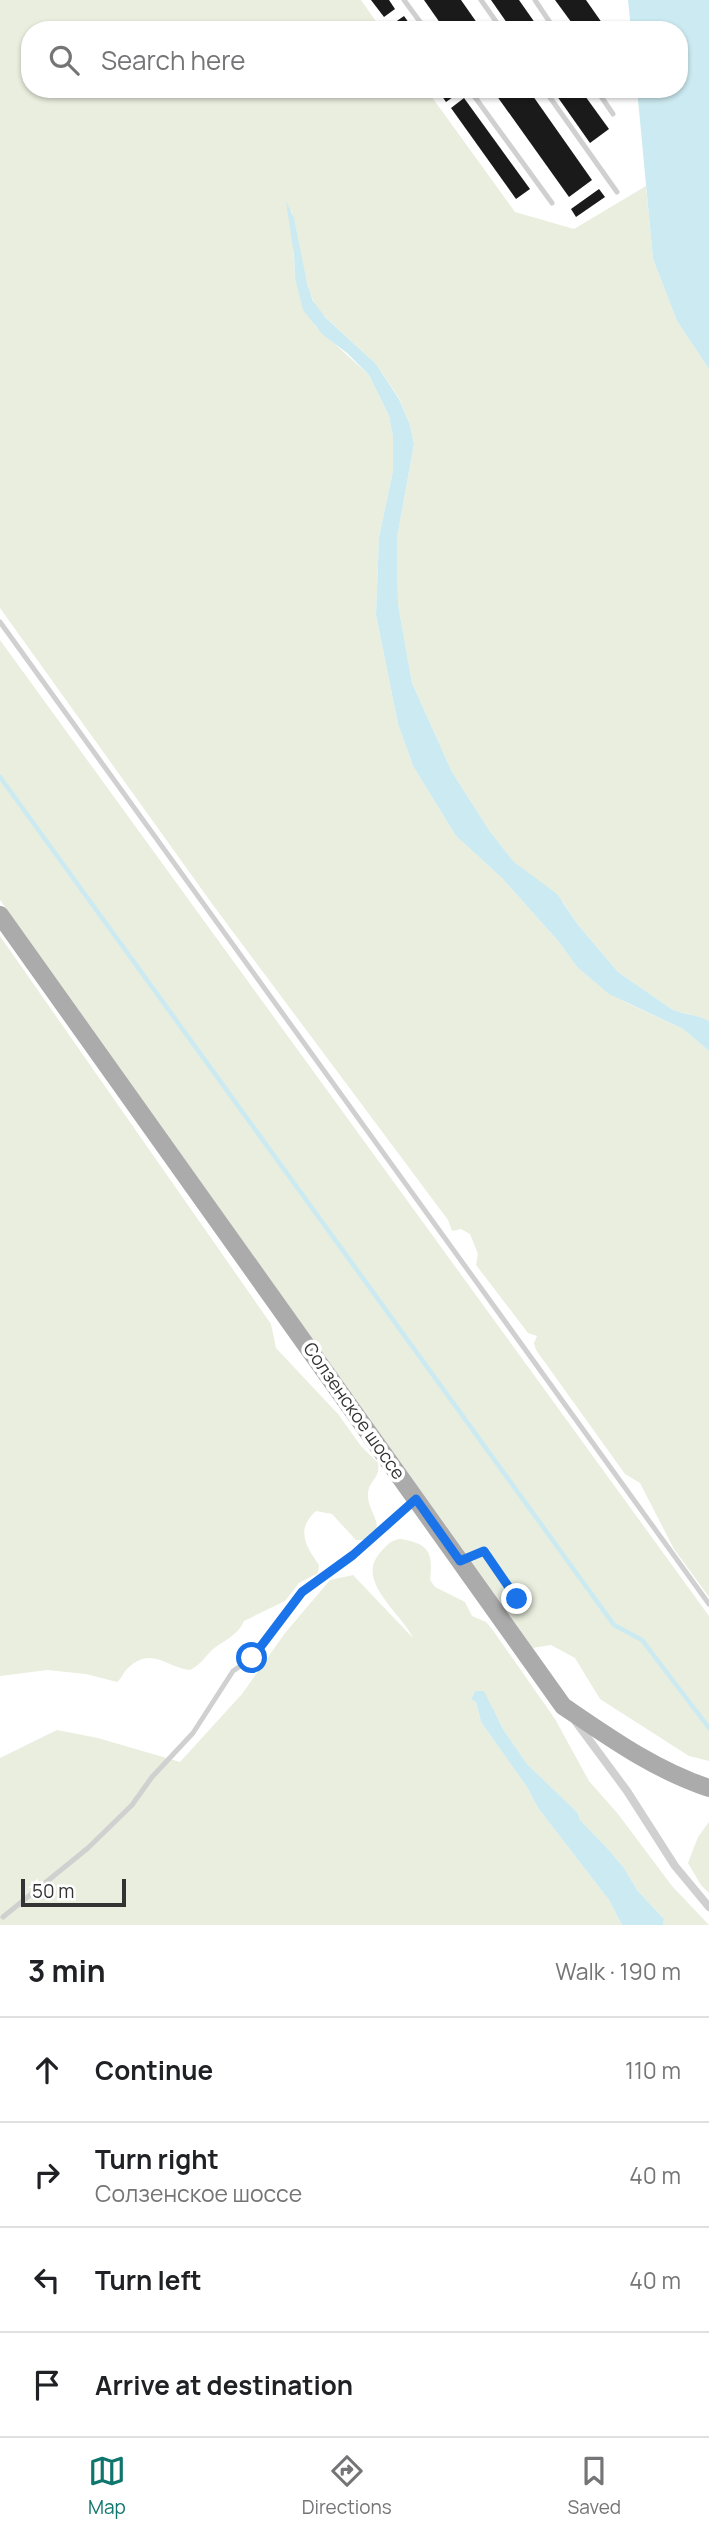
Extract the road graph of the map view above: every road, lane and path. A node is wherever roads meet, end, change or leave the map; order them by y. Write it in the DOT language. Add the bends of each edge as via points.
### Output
graph roads {
  1 [pos="404,0"];
  2 [pos="481,0"];
  3 [pos="535,0"];
  4 [pos="419,21"];
  5 [pos="496,21"];
  6 [pos="549,21"];
  7 [pos="476,98"];
  8 [pos="550,98"];
  9 [pos="602,98"];
  10 [pos="613,114"];
  11 [pos="617,192"];
  12 [pos="552,203"];
  13 [pos="0,622"];
  14 [pos="0,915"];
  15 [pos="416,1499"];
  16 [pos="460,1561"];
  17 [pos="517,1599"];
  18 [pos="709,1604"];
  19 [pos="563,1706"];
  20 [pos="709,1788"];
  21 [pos="709,1907"];
  22 [pos="3,1917"];
  1 -- 4 [label="lane"];
  2 -- 5 [label="lane"];
  3 -- 6 [label="lane"];
  7 -- 12 [label="lane"];
  8 -- 11 [label="lane"];
  9 -- 10 [label="lane"];
  13 -- 18 [label="lane"];
  14 -- 15 [label="main road, Солзенское шоссе"];
  15 -- 16 [label="main road, Солзенское шоссе"];
  15 -- 22 [label="lane" via="353,1555 302,1592 252,1658 233,1671 193,1733 132,1805 88,1848"];
  16 -- 17 [label="path" via="484,1551"];
  16 -- 19 [label="main road, Солзенское шоссе"];
  19 -- 20 [label="main road" via="623,1747"];
  19 -- 21 [label="street, Солзенское шоссе"];
}
